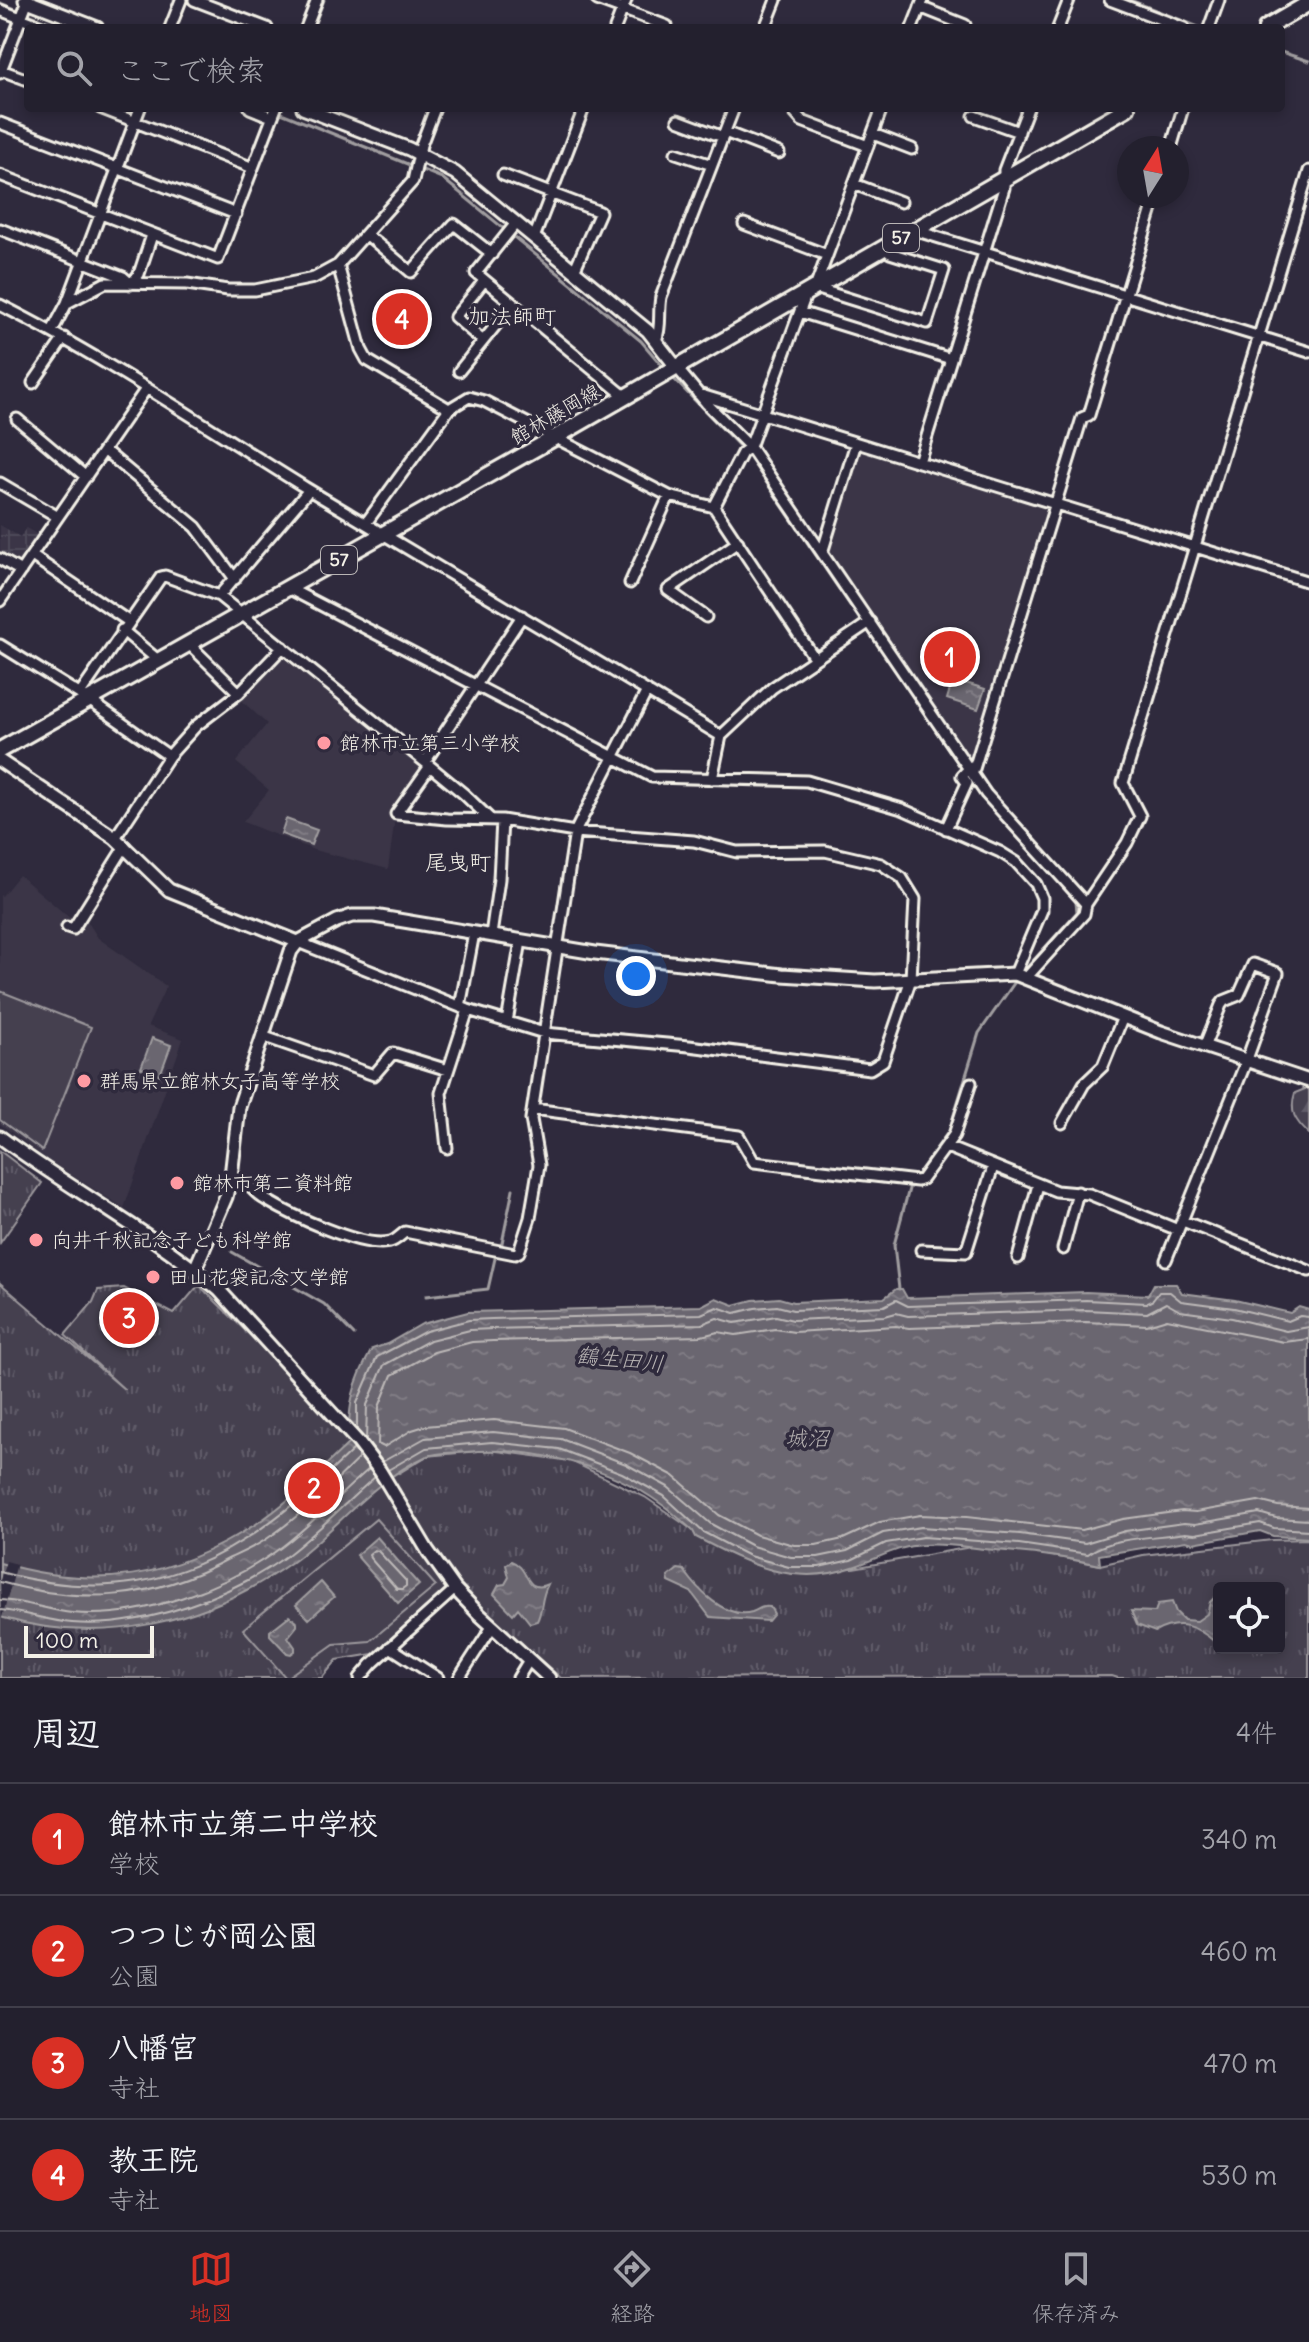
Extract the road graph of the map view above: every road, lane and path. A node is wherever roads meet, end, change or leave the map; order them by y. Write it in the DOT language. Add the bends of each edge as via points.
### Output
graph roads {
  1 [pos="27,0"];
  2 [pos="181,0"];
  3 [pos="194,0"];
  4 [pos="317,0"];
  5 [pos="597,0"];
  6 [pos="776,0"];
  7 [pos="1069,0"];
  8 [pos="1110,0"];
  9 [pos="1219,0"];
  10 [pos="1309,3"];
  11 [pos="921,4"];
  12 [pos="624,5"];
  13 [pos="0,10"];
  14 [pos="20,18"];
  15 [pos="36,24"];
  16 [pos="87,24"];
  17 [pos="172,24"];
  18 [pos="257,24"];
  19 [pos="308,24"];
  20 [pos="617,24"];
  21 [pos="663,24"];
  22 [pos="767,24"];
  23 [pos="914,24"];
  24 [pos="963,24"];
  25 [pos="1060,24"];
  26 [pos="1173,24"];
  27 [pos="1210,24"];
  28 [pos="1273,24"];
  29 [pos="1,71"];
  30 [pos="24,79"];
  31 [pos="110,112"];
  32 [pos="139,112"];
  33 [pos="274,112"];
  34 [pos="313,112"];
  35 [pos="433,112"];
  36 [pos="582,112"];
  37 [pos="732,112"];
  38 [pos="794,112"];
  39 [pos="881,112"];
  40 [pos="1026,112"];
  41 [pos="1120,112"];
  42 [pos="1182,112"];
  43 [pos="974,116"];
  44 [pos="678,120"];
  45 [pos="135,122"];
  46 [pos="0,123"];
  47 [pos="1019,132"];
  48 [pos="724,134"];
  49 [pos="873,134"];
  50 [pos="1175,136"];
  51 [pos="868,146"];
  52 [pos="912,149"];
  53 [pos="676,153"];
  54 [pos="779,153"];
  55 [pos="420,154"];
  56 [pos="712,165"];
  57 [pos="117,168"];
  58 [pos="253,168"];
  59 [pos="1309,171"];
  60 [pos="0,175"];
  61 [pos="503,175"];
  62 [pos="1004,179"];
  63 [pos="854,184"];
  64 [pos="551,193"];
  65 [pos="901,202"];
  66 [pos="1152,208"];
  67 [pos="100,214"];
  68 [pos="236,214"];
  69 [pos="516,223"];
  70 [pos="744,224"];
  71 [pos="0,229"];
  72 [pos="914,230"];
  73 [pos="366,234"];
  74 [pos="152,235"];
  75 [pos="534,238"];
  76 [pos="885,247"];
  77 [pos="984,253"];
  78 [pos="492,254"];
  79 [pos="827,255"];
  80 [pos="82,260"];
  81 [pos="338,265"];
  82 [pos="574,271"];
  83 [pos="484,281"];
  84 [pos="131,284"];
  85 [pos="811,290"];
  86 [pos="1126,296"];
  87 [pos="67,303"];
  88 [pos="513,304"];
  89 [pos="0,305"];
  90 [pos="800,312"];
  91 [pos="52,331"];
  92 [pos="1258,336"];
  93 [pos="64,338"];
  94 [pos="483,341"];
  95 [pos="656,341"];
  96 [pos="1309,352"];
  97 [pos="951,359"];
  98 [pos="677,368"];
  99 [pos="459,371"];
  100 [pos="33,383"];
  101 [pos="146,389"];
  102 [pos="698,394"];
  103 [pos="626,397"];
  104 [pos="449,409"];
  105 [pos="763,413"];
  106 [pos="17,419"];
  107 [pos="554,438"];
  108 [pos="856,443"];
  109 [pos="750,447"];
  110 [pos="104,450"];
  111 [pos="919,462"];
  112 [pos="86,477"];
  113 [pos="0,483"];
  114 [pos="309,490"];
  115 [pos="669,496"];
  116 [pos="1056,503"];
  117 [pos="714,507"];
  118 [pos="58,517"];
  119 [pos="366,523"];
  120 [pos="384,533"];
  121 [pos="738,542"];
  122 [pos="1194,546"];
  123 [pos="822,553"];
  124 [pos="32,556"];
  125 [pos="0,559"];
  126 [pos="21,571"];
  127 [pos="235,579"];
  128 [pos="1309,582"];
  129 [pos="630,583"];
  130 [pos="288,588"];
  131 [pos="219,596"];
  132 [pos="0,601"];
  133 [pos="242,614"];
  134 [pos="522,616"];
  135 [pos="706,617"];
  136 [pos="870,622"];
  137 [pos="125,626"];
  138 [pos="189,644"];
  139 [pos="0,645"];
  140 [pos="283,647"];
  141 [pos="815,659"];
  142 [pos="159,661"];
  143 [pos="477,686"];
  144 [pos="647,691"];
  145 [pos="239,693"];
  146 [pos="84,697"];
  147 [pos="721,736"];
  148 [pos="0,750"];
  149 [pos="169,756"];
  150 [pos="612,756"];
  151 [pos="0,761"];
  152 [pos="428,764"];
  153 [pos="972,770"];
  154 [pos="712,779"];
  155 [pos="490,819"];
  156 [pos="502,820"];
  157 [pos="946,829"];
  158 [pos="575,832"];
  159 [pos="120,842"];
  160 [pos="1086,904"];
  161 [pos="67,927"];
  162 [pos="474,933"];
  163 [pos="491,935"];
  164 [pos="521,941"];
  165 [pos="298,942"];
  166 [pos="557,947"];
  167 [pos="1021,976"];
  168 [pos="911,979"];
  169 [pos="464,1009"];
  170 [pos="1123,1017"];
  171 [pos="507,1022"];
  172 [pos="544,1033"];
  173 [pos="262,1036"];
  174 [pos="1204,1047"];
  175 [pos="1246,1062"];
  176 [pos="448,1070"];
  177 [pos="1309,1081"];
  178 [pos="971,1083"];
  179 [pos="533,1109"];
  180 [pos="1062,1123"];
  181 [pos="0,1137"];
  182 [pos="947,1147"];
  183 [pos="447,1148"];
  184 [pos="993,1167"];
  185 [pos="231,1176"];
  186 [pos="1038,1185"];
  187 [pos="1078,1192"];
  188 [pos="1180,1225"];
  189 [pos="1063,1249"];
  190 [pos="921,1250"];
  191 [pos="1018,1258"];
  192 [pos="1166,1260"];
  193 [pos="195,1269"];
  194 [pos="1309,1271"];
  195 [pos="455,1589"];
  196 [pos="492,1627"];
  197 [pos="390,1647"];
  198 [pos="529,1660"];
  199 [pos="360,1678"];
  200 [pos="438,1678"];
  201 [pos="459,1678"];
  202 [pos="518,1678"];
  203 [pos="549,1678"];
  1 -- 14 [label="street"];
  1 -- 16 [label="street"];
  2 -- 17 [label="street"];
  3 -- 18 [label="street"];
  4 -- 19 [label="street"];
  5 -- 12 [label="street"];
  6 -- 22 [label="street"];
  7 -- 25 [label="street"];
  8 -- 26 [label="street"];
  9 -- 27 [label="street"];
  10 -- 28 [label="main road"];
  11 -- 23 [label="street"];
  11 -- 24 [label="street"];
  12 -- 20 [label="street"];
  12 -- 21 [label="street"];
  13 -- 14 [label="street"];
  14 -- 15 [label="street"];
  14 -- 29 [label="street"];
  29 -- 30 [label="street"];
  31 -- 45 [label="street"];
  32 -- 45 [label="street"];
  33 -- 58 [label="street"];
  34 -- 55 [label="street"];
  35 -- 55 [label="street"];
  36 -- 64 [label="street"];
  37 -- 48 [label="street"];
  38 -- 51 [label="street" via="802,121"];
  39 -- 49 [label="street"];
  40 -- 47 [label="street"];
  41 -- 62 [label="main road, 館林藤岡線 / 57"];
  42 -- 50 [label="street"];
  43 -- 47 [label="street"];
  44 -- 48 [label="street"];
  45 -- 57 [label="street"];
  45 -- 58 [label="street"];
  46 -- 57 [label="street"];
  47 -- 62 [label="street"];
  48 -- 54 [label="street"];
  48 -- 56 [label="street"];
  49 -- 51 [label="street"];
  49 -- 52 [label="street"];
  51 -- 63 [label="street"];
  53 -- 56 [label="street"];
  55 -- 69 [label="street" via="455,173"];
  55 -- 73 [label="street" via="413,181"];
  56 -- 95 [label="street" via="661,297"];
  57 -- 67 [label="street"];
  57 -- 68 [label="street"];
  58 -- 68 [label="street"];
  59 -- 92 [label="street"];
  60 -- 67 [label="street"];
  61 -- 64 [label="street"];
  62 -- 72 [label="main road, 館林藤岡線 / 57"];
  62 -- 77 [label="street"];
  63 -- 65 [label="street"];
  63 -- 79 [label="street"];
  64 -- 75 [label="street"];
  64 -- 82 [label="street" via="600,212"];
  66 -- 86 [label="street"];
  67 -- 74 [label="street"];
  67 -- 80 [label="street"];
  68 -- 74 [label="street" via="218,259"];
  69 -- 75 [label="street"];
  69 -- 78 [label="street"];
  70 -- 79 [label="street"];
  71 -- 80 [label="street"];
  72 -- 76 [label="main road, 館林藤岡線 / 57"];
  72 -- 77 [label="street"];
  73 -- 78 [label="street" via="411,272 454,224"];
  73 -- 81 [label="street"];
  74 -- 84 [label="street"];
  75 -- 82 [label="street"];
  76 -- 85 [label="main road, 館林藤岡線 / 57"];
  76 -- 85 [label="street" via="944,270 927,323"];
  77 -- 86 [label="street"];
  77 -- 97 [label="street"];
  78 -- 83 [label="street" via="476,273"];
  79 -- 85 [label="street"];
  80 -- 84 [label="street"];
  80 -- 87 [label="street"];
  81 -- 84 [label="street" via="314,278 255,290"];
  81 -- 104 [label="street" via="367,360"];
  82 -- 95 [label="street"];
  83 -- 88 [label="street"];
  83 -- 94 [label="street" via="455,317"];
  84 -- 87 [label="street" via="105,283"];
  85 -- 90 [label="street"];
  85 -- 98 [label="main road, 館林藤岡線 / 57"];
  86 -- 92 [label="street"];
  86 -- 116 [label="street"];
  87 -- 91 [label="street"];
  88 -- 94 [label="street"];
  88 -- 103 [label="street"];
  89 -- 91 [label="street"];
  90 -- 97 [label="street"];
  90 -- 105 [label="street"];
  91 -- 93 [label="street"];
  92 -- 96 [label="street"];
  92 -- 122 [label="street"];
  93 -- 100 [label="street"];
  93 -- 101 [label="street"];
  94 -- 99 [label="street"];
  95 -- 98 [label="street"];
  97 -- 111 [label="street"];
  98 -- 102 [label="street"];
  98 -- 103 [label="main road, 館林藤岡線 / 57"];
  101 -- 110 [label="street"];
  101 -- 114 [label="street"];
  102 -- 105 [label="street"];
  102 -- 109 [label="street"];
  103 -- 107 [label="main road, 館林藤岡線 / 57"];
  104 -- 107 [label="street" via="469,397 480,399"];
  104 -- 119 [label="street"];
  105 -- 108 [label="street"];
  105 -- 109 [label="street"];
  106 -- 112 [label="street"];
  107 -- 115 [label="street"];
  107 -- 120 [label="main road, 館林藤岡線 / 57"];
  108 -- 111 [label="street"];
  108 -- 123 [label="street"];
  109 -- 117 [label="street"];
  109 -- 123 [label="street"];
  110 -- 112 [label="street"];
  110 -- 127 [label="street" via="196,527"];
  111 -- 116 [label="street"];
  112 -- 118 [label="street"];
  113 -- 118 [label="street"];
  114 -- 119 [label="street"];
  114 -- 127 [label="street"];
  115 -- 117 [label="street"];
  115 -- 129 [label="street"];
  116 -- 122 [label="street"];
  116 -- 153 [label="street"];
  117 -- 121 [label="street"];
  118 -- 124 [label="street"];
  119 -- 120 [label="street"];
  120 -- 130 [label="main road, 館林藤岡線 / 57"];
  120 -- 134 [label="street"];
  121 -- 135 [label="street" via="668,590"];
  121 -- 141 [label="street"];
  122 -- 128 [label="street"];
  122 -- 160 [label="street" via="1123,783 1140,816"];
  123 -- 136 [label="street"];
  124 -- 126 [label="street"];
  124 -- 137 [label="street"];
  125 -- 126 [label="street"];
  126 -- 132 [label="street"];
  127 -- 131 [label="street"];
  130 -- 133 [label="main road, 館林藤岡線 / 57"];
  130 -- 143 [label="street"];
  131 -- 133 [label="street"];
  131 -- 137 [label="street" via="161,577"];
  133 -- 138 [label="main road, 館林藤岡線 / 57"];
  133 -- 140 [label="street"];
  134 -- 143 [label="street"];
  134 -- 144 [label="street"];
  136 -- 141 [label="street"];
  136 -- 153 [label="street"];
  137 -- 142 [label="street"];
  137 -- 146 [label="street"];
  138 -- 142 [label="main road, 館林藤岡線 / 57"];
  138 -- 145 [label="street"];
  139 -- 146 [label="street"];
  140 -- 145 [label="street"];
  140 -- 152 [label="street"];
  141 -- 147 [label="street" via="772,688"];
  142 -- 146 [label="main road, 館林藤岡線 / 57"];
  143 -- 150 [label="street"];
  143 -- 152 [label="street"];
  144 -- 147 [label="street"];
  144 -- 150 [label="street"];
  145 -- 149 [label="street" via="196,726"];
  146 -- 148 [label="main road, 館林藤岡線 / 57"];
  146 -- 149 [label="street"];
  147 -- 154 [label="street"];
  149 -- 159 [label="street"];
  150 -- 154 [label="street" via="652,777"];
  150 -- 158 [label="street"];
  151 -- 159 [label="street"];
  152 -- 155 [label="street"];
  152 -- 155 [label="street" via="396,814"];
  153 -- 157 [label="street" via="962,776 967,783"];
  153 -- 160 [label="street" via="986,794"];
  154 -- 157 [label="street" via="807,781 902,809"];
  155 -- 156 [label="street"];
  156 -- 158 [label="street"];
  156 -- 163 [label="street"];
  157 -- 167 [label="street" via="1016,862 1036,884 1042,910"];
  158 -- 166 [label="street"];
  158 -- 168 [label="street" via="694,841 737,852 825,851 881,864 902,878 915,899"];
  159 -- 161 [label="street" via="73,929"];
  159 -- 165 [label="street" via="169,890"];
  160 -- 167 [label="street" via="1084,914"];
  162 -- 163 [label="street"];
  162 -- 165 [label="street" via="359,915"];
  162 -- 169 [label="street"];
  163 -- 164 [label="street"];
  164 -- 166 [label="street"];
  164 -- 171 [label="street"];
  165 -- 169 [label="street"];
  165 -- 173 [label="street"];
  166 -- 168 [label="street" via="782,975"];
  166 -- 172 [label="street"];
  167 -- 168 [label="street"];
  167 -- 170 [label="street"];
  168 -- 172 [label="street" via="883,1061 870,1069"];
  169 -- 171 [label="street"];
  169 -- 176 [label="street"];
  170 -- 174 [label="street"];
  170 -- 180 [label="street" via="1103,1066 1084,1084"];
  171 -- 172 [label="street"];
  172 -- 179 [label="street"];
  173 -- 176 [label="street" via="374,1075 393,1053"];
  173 -- 185 [label="street" via="239,1107"];
  174 -- 175 [label="street"];
  174 -- 175 [label="street" via="1221,1005 1239,995 1253,964 1278,973"];
  175 -- 177 [label="street"];
  175 -- 188 [label="street"];
  176 -- 183 [label="street" via="441,1093"];
  178 -- 182 [label="street"];
  179 -- 182 [label="street" via="739,1136 754,1162 761,1164 912,1181 922,1179"];
  179 -- 185 [label="street" via="539,1165 522,1248 515,1254 405,1232 393,1242 371,1243 284,1210 244,1179"];
  181 -- 193 [label="street"];
  182 -- 184 [label="street"];
  184 -- 186 [label="street"];
  184 -- 190 [label="street" via="966,1252"];
  185 -- 193 [label="street"];
  186 -- 187 [label="street"];
  186 -- 191 [label="street"];
  187 -- 188 [label="street"];
  187 -- 189 [label="street"];
  188 -- 192 [label="street"];
  188 -- 194 [label="street"];
  193 -- 195 [label="street" via="244,1314 339,1420 380,1471"];
  195 -- 196 [label="street"];
  195 -- 197 [label="street"];
  196 -- 198 [label="street"];
  196 -- 201 [label="street"];
  197 -- 199 [label="street"];
  197 -- 200 [label="street"];
  198 -- 202 [label="street"];
  198 -- 203 [label="street"];
}
